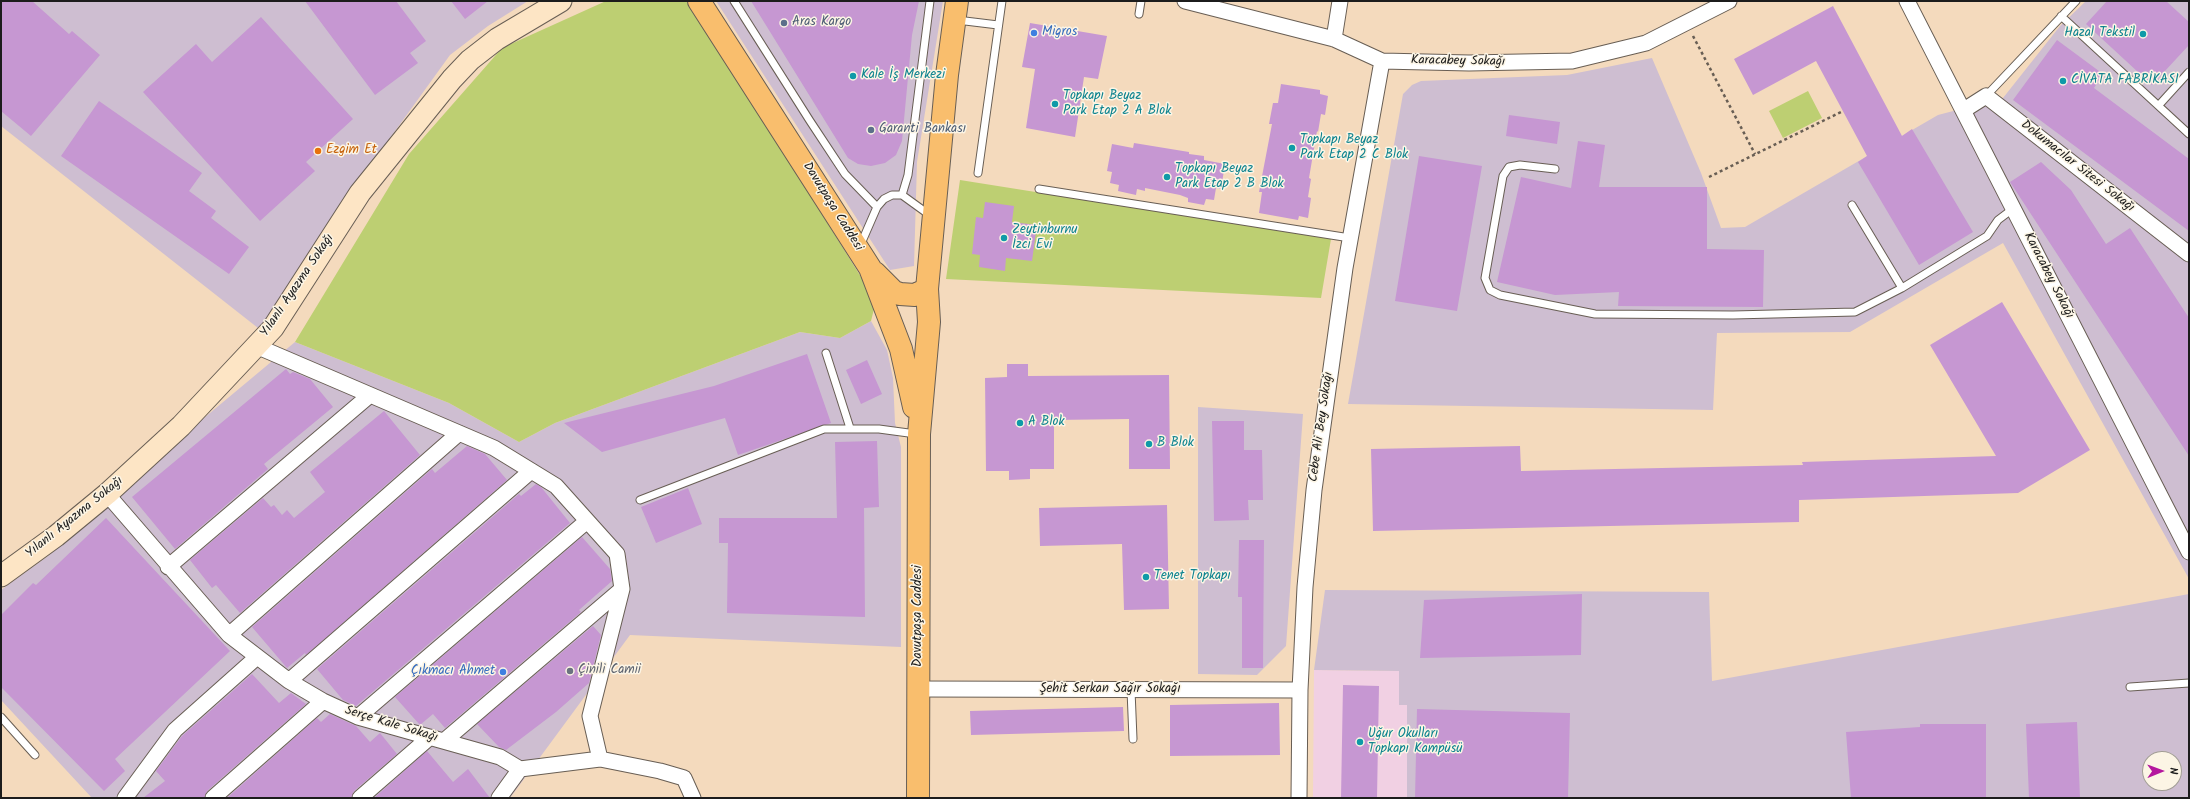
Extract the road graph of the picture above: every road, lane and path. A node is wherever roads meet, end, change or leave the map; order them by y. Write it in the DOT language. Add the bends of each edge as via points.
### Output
graph roads {
  1 [pos="561,1"];
  2 [pos="699,1"];
  3 [pos="734,1"];
  4 [pos="930,1"];
  5 [pos="1002,1"];
  6 [pos="1141,1"];
  7 [pos="1185,1"];
  8 [pos="1340,1"];
  9 [pos="1728,1"];
  10 [pos="1907,1"];
  11 [pos="2076,1"];
  12 [pos="956,10"];
  13 [pos="1139,14"];
  14 [pos="2061,16"];
  15 [pos="1686,24"];
  16 [pos="998,25"];
  17 [pos="1334,39"];
  18 [pos="1382,61"];
  19 [pos="2189,72"];
  20 [pos="1986,96"];
  21 [pos="2158,105"];
  22 [pos="1964,110"];
  23 [pos="1843,112"];
  24 [pos="2189,134"];
  25 [pos="1755,154"];
  26 [pos="1555,169"];
  27 [pos="978,173"];
  28 [pos="1709,177"];
  29 [pos="1039,189"];
  30 [pos="902,195"];
  31 [pos="1852,205"];
  32 [pos="877,207"];
  33 [pos="2014,208"];
  34 [pos="934,218"];
  35 [pos="1350,238"];
  36 [pos="859,250"];
  37 [pos="2189,254"];
  38 [pos="870,268"];
  39 [pos="1902,288"];
  40 [pos="927,289"];
  41 [pos="256,346"];
  42 [pos="826,353"];
  43 [pos="370,395"];
  44 [pos="850,428"];
  45 [pos="459,433"];
  46 [pos="919,434"];
  47 [pos="531,471"];
  48 [pos="107,494"];
  49 [pos="640,500"];
  50 [pos="587,521"];
  51 [pos="2189,552"];
  52 [pos="168,567"];
  53 [pos="1,576"];
  54 [pos="622,589"];
  55 [pos="229,635"];
  56 [pos="258,657"];
  57 [pos="289,681"];
  58 [pos="2189,683"];
  59 [pos="2130,687"];
  60 [pos="919,689"];
  61 [pos="1131,690"];
  62 [pos="1300,690"];
  63 [pos="323,701"];
  64 [pos="1,717"];
  65 [pos="358,717"];
  66 [pos="437,739"];
  67 [pos="1133,739"];
  68 [pos="35,755"];
  69 [pos="600,759"];
  70 [pos="520,769"];
  71 [pos="125,798"];
  72 [pos="213,798"];
  73 [pos="360,798"];
  74 [pos="499,798"];
  75 [pos="693,798"];
  76 [pos="918,798"];
  77 [pos="1299,798"];
  1 -- 41 [label="street, Yılanlı Ayazma Sokağı" via="497,39 470,60 452,79 360,193 273,328"];
  2 -- 36 [label="main road, Davutpaşa Caddesi"];
  3 -- 32 [label="lane" via="845,174"];
  4 -- 30 [label="lane" via="908,175"];
  5 -- 16 [label="lane"];
  6 -- 13 [label="lane"];
  7 -- 17 [label="street, Karacabey Sokağı"];
  8 -- 17 [label="street"];
  9 -- 15 [label="street, Karacabey Sokağı"];
  10 -- 22 [label="street, Karacabey Sokağı"];
  11 -- 14 [label="lane"];
  12 -- 16 [label="lane"];
  12 -- 34 [label="main road, Davutpaşa Caddesi"];
  14 -- 20 [label="lane"];
  14 -- 21 [label="lane"];
  15 -- 18 [label="street, Karacabey Sokağı" via="1646,43 1572,61"];
  15 -- 25 [label="path"];
  16 -- 27 [label="lane"];
  17 -- 18 [label="street, Karacabey Sokağı"];
  18 -- 35 [label="street, Cebe Ali Bey Sokağı"];
  19 -- 21 [label="lane"];
  20 -- 22 [label="street"];
  20 -- 37 [label="street, Dokumacılar Sitesi Sokağı"];
  21 -- 24 [label="lane"];
  22 -- 33 [label="street, Karacabey Sokağı"];
  23 -- 25 [label="path"];
  25 -- 28 [label="path"];
  26 -- 39 [label="lane" via="1520,165 1509,168 1503,176 1485,278 1490,290 1500,295 1595,314 1732,315 1855,312"];
  29 -- 35 [label="lane"];
  30 -- 32 [label="lane" via="892,195"];
  30 -- 34 [label="lane"];
  31 -- 39 [label="lane"];
  32 -- 36 [label="lane"];
  33 -- 39 [label="lane" via="1998,220 1987,236"];
  33 -- 51 [label="street, Karacabey Sokağı"];
  34 -- 40 [label="main road, Davutpaşa Caddesi"];
  35 -- 62 [label="street, Cebe Ali Bey Sokağı" via="1314,490 1305,587"];
  36 -- 38 [label="main road, Davutpaşa Caddesi"];
  38 -- 40 [label="main road" via="894,292 915,295"];
  38 -- 46 [label="main road, Davutpaşa Caddesi" via="908,370"];
  40 -- 46 [label="main road, Davutpaşa Caddesi" via="929,322"];
  41 -- 43 [label="street"];
  41 -- 48 [label="street, Yılanlı Ayazma Sokağı" via="181,426"];
  42 -- 44 [label="lane"];
  43 -- 45 [label="street"];
  43 -- 52 [label="street"];
  44 -- 46 [label="lane"];
  44 -- 49 [label="lane" via="824,429"];
  45 -- 47 [label="street" via="494,448"];
  45 -- 55 [label="street"];
  46 -- 60 [label="main road, Davutpaşa Caddesi"];
  47 -- 50 [label="street" via="556,486"];
  47 -- 57 [label="street"];
  48 -- 52 [label="street, Serçe Kale Sokağı"];
  48 -- 53 [label="street, Yılanlı Ayazma Sokağı" via="56,536"];
  50 -- 54 [label="street" via="617,554"];
  50 -- 65 [label="street"];
  52 -- 55 [label="street, Serçe Kale Sokağı"];
  54 -- 66 [label="street"];
  54 -- 69 [label="street" via="590,716"];
  55 -- 56 [label="street, Serçe Kale Sokağı"];
  56 -- 57 [label="street, Serçe Kale Sokağı"];
  56 -- 71 [label="street" via="175,730"];
  57 -- 63 [label="street, Serçe Kale Sokağı"];
  58 -- 59 [label="lane"];
  60 -- 61 [label="street, Şehit Serkan Sağır Sokağı"];
  60 -- 76 [label="main road, Davutpaşa Caddesi"];
  61 -- 62 [label="street, Şehit Serkan Sağır Sokağı"];
  61 -- 67 [label="lane"];
  62 -- 77 [label="street, Cebe Ali Bey Sokağı"];
  63 -- 65 [label="street, Serçe Kale Sokağı"];
  63 -- 72 [label="street"];
  64 -- 68 [label="lane"];
  65 -- 66 [label="street, Serçe Kale Sokağı"];
  66 -- 70 [label="street, Serçe Kale Sokağı" via="500,756"];
  66 -- 73 [label="street"];
  69 -- 70 [label="street"];
  69 -- 75 [label="street" via="684,778"];
  70 -- 74 [label="street"];
}
